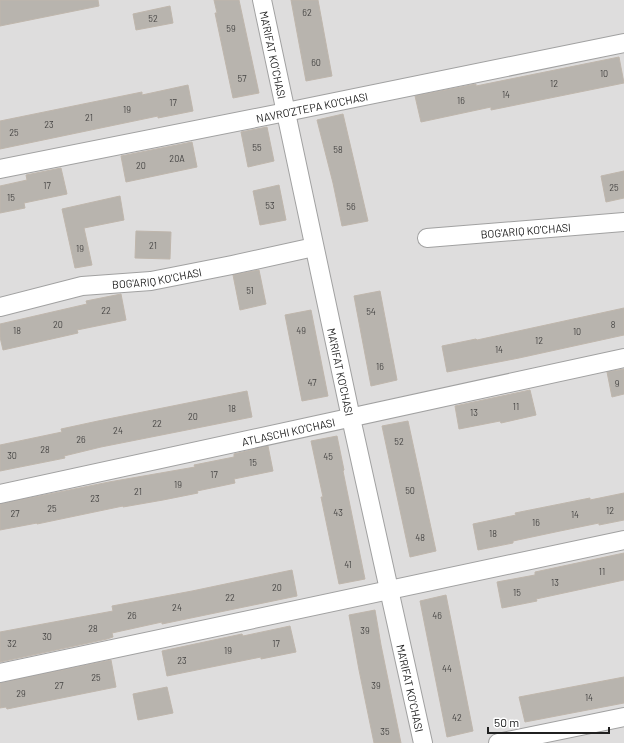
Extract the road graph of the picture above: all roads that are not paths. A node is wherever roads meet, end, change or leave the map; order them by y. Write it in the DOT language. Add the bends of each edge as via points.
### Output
graph roads {
  1 [pos="262,0"];
  2 [pos="624,43"];
  3 [pos="286,112"];
  4 [pos="0,169"];
  5 [pos="624,222"];
  6 [pos="427,238"];
  7 [pos="314,247"];
  8 [pos="0,307"];
  9 [pos="624,358"];
  10 [pos="351,418"];
  11 [pos="0,494"];
  12 [pos="624,540"];
  13 [pos="388,591"];
  14 [pos="0,673"];
  15 [pos="624,716"];
  16 [pos="423,743"];
  17 [pos="498,743"];
  1 -- 3 [label="street, MA'RIFAT KO'CHASI"];
  2 -- 3 [label="street, NAVRO'ZTEPA KO'CHASI"];
  3 -- 4 [label="street, NAVRO'ZTEPA KO'CHASI"];
  3 -- 7 [label="street, MA'RIFAT KO'CHASI"];
  5 -- 6 [label="street, BOG'ARIQ KO'CHASI"];
  7 -- 8 [label="street, BOG'ARIQ KO'CHASI" via="151,281 82,286"];
  7 -- 10 [label="street, MA'RIFAT KO'CHASI"];
  9 -- 10 [label="street, ATLASCHI KO'CHASI"];
  10 -- 11 [label="street, ATLASCHI KO'CHASI"];
  10 -- 13 [label="street, MA'RIFAT KO'CHASI"];
  12 -- 13 [label="street"];
  13 -- 14 [label="street"];
  13 -- 16 [label="street, MA'RIFAT KO'CHASI"];
  15 -- 17 [label="street"];
}
